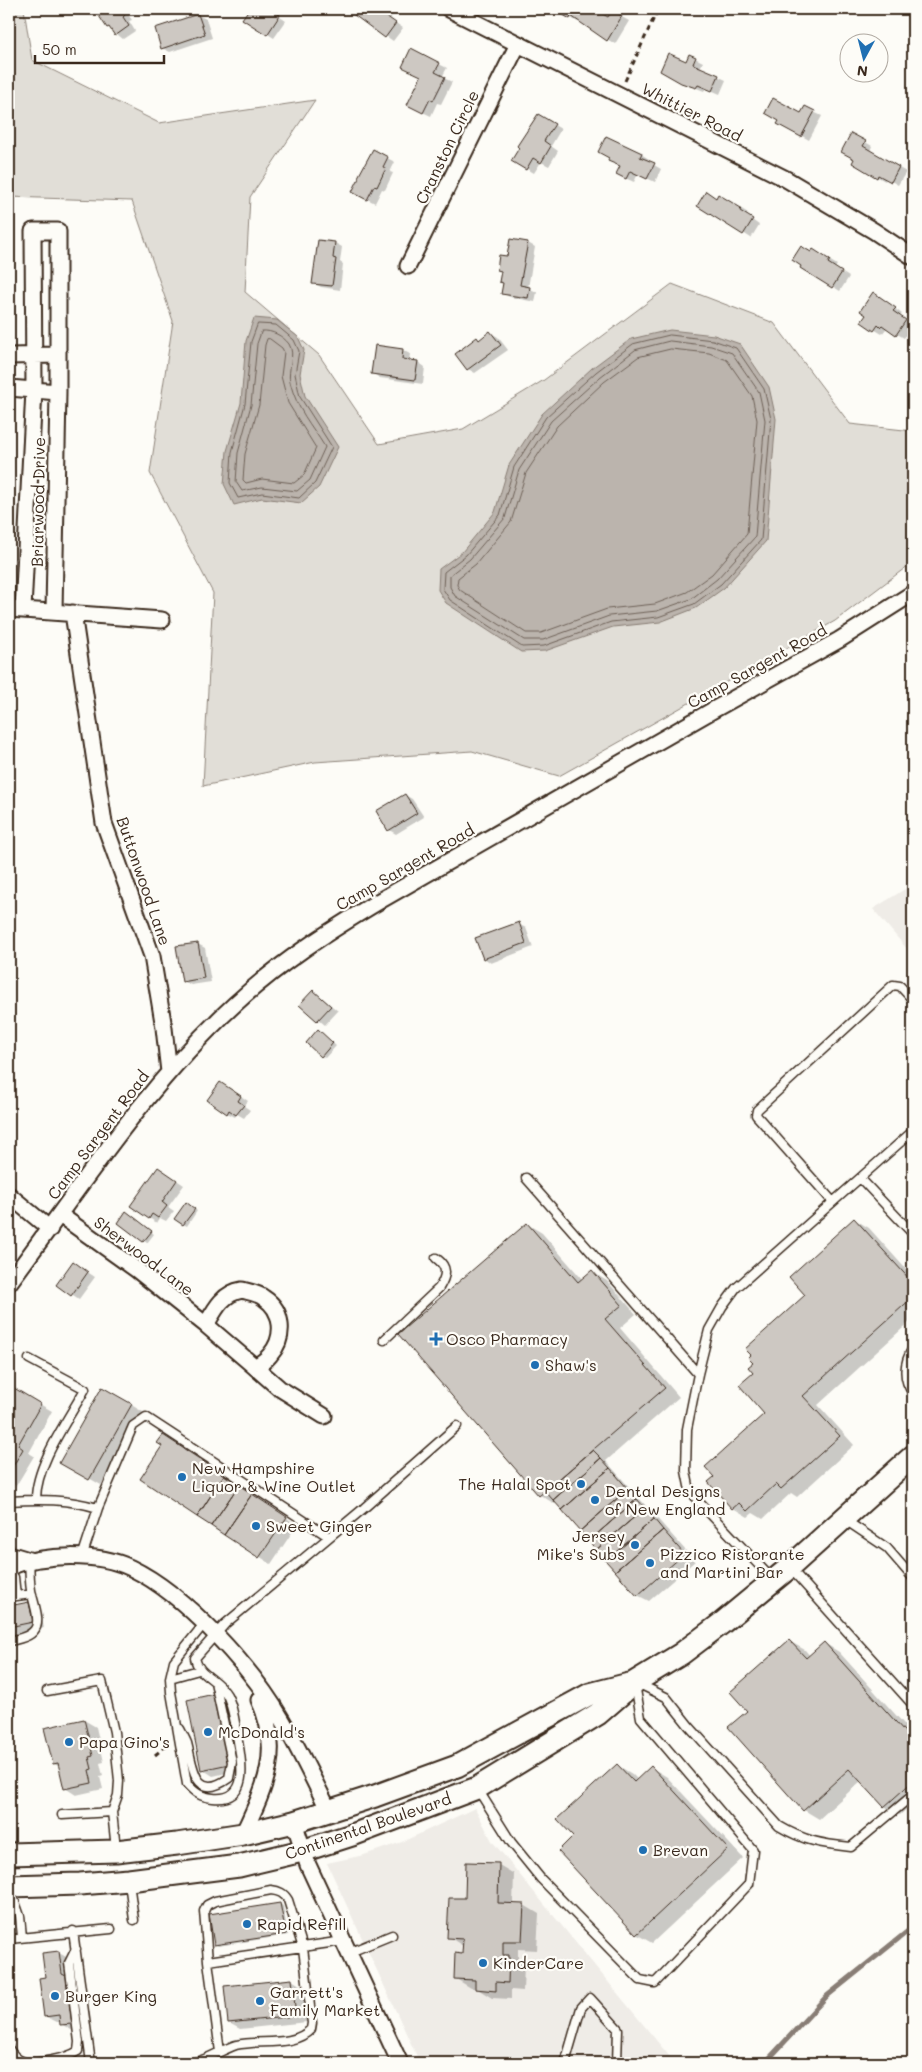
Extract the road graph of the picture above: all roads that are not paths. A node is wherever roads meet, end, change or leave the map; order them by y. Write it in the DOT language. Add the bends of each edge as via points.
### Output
graph roads {
  1 [pos="449,9"];
  2 [pos="518,44"];
  3 [pos="913,256"];
  4 [pos="408,266"];
  5 [pos="34,355"];
  6 [pos="58,355"];
  7 [pos="9,356"];
  8 [pos="9,388"];
  9 [pos="34,390"];
  10 [pos="58,392"];
  11 [pos="913,593"];
  12 [pos="16,609"];
  13 [pos="54,612"];
  14 [pos="73,614"];
  15 [pos="162,620"];
  16 [pos="913,1000"];
  17 [pos="169,1072"];
  18 [pos="913,1131"];
  19 [pos="526,1178"];
  20 [pos="861,1179"];
  21 [pos="9,1195"];
  22 [pos="833,1202"];
  23 [pos="60,1216"];
  24 [pos="50,1229"];
  25 [pos="913,1234"];
  26 [pos="436,1258"];
  27 [pos="9,1283"];
  28 [pos="206,1325"];
  29 [pos="384,1340"];
  30 [pos="913,1348"];
  31 [pos="29,1359"];
  32 [pos="255,1367"];
  33 [pos="698,1374"];
  34 [pos="913,1393"];
  35 [pos="324,1416"];
  36 [pos="457,1426"];
  37 [pos="913,1456"];
  38 [pos="36,1499"];
  39 [pos="9,1501"];
  40 [pos="98,1508"];
  41 [pos="844,1520"];
  42 [pos="330,1537"];
  43 [pos="9,1554"];
  44 [pos="82,1557"];
  45 [pos="29,1560"];
  46 [pos="790,1567"];
  47 [pos="9,1569"];
  48 [pos="913,1578"];
  49 [pos="774,1581"];
  50 [pos="32,1594"];
  51 [pos="12,1597"];
  52 [pos="204,1624"];
  53 [pos="216,1635"];
  54 [pos="9,1641"];
  55 [pos="245,1669"];
  56 [pos="199,1670"];
  57 [pos="170,1678"];
  58 [pos="215,1680"];
  59 [pos="635,1682"];
  60 [pos="47,1690"];
  61 [pos="913,1705"];
  62 [pos="176,1723"];
  63 [pos="477,1788"];
  64 [pos="913,1795"];
  65 [pos="329,1811"];
  66 [pos="112,1812"];
  67 [pos="62,1815"];
  68 [pos="294,1822"];
  69 [pos="243,1834"];
  70 [pos="116,1851"];
  71 [pos="302,1851"];
  72 [pos="9,1854"];
  73 [pos="129,1880"];
  74 [pos="9,1886"];
  75 [pos="134,1920"];
  76 [pos="111,1928"];
  77 [pos="74,1932"];
  78 [pos="392,1935"];
  79 [pos="22,1937"];
  80 [pos="9,1939"];
  81 [pos="346,1947"];
  82 [pos="303,1948"];
  83 [pos="76,1949"];
  84 [pos="208,1961"];
  85 [pos="9,2049"];
  86 [pos="220,2052"];
  87 [pos="91,2063"];
  88 [pos="192,2063"];
  89 [pos="400,2063"];
  90 [pos="565,2063"];
  91 [pos="616,2063"];
  1 -- 2 [label="street, Whittier Road"];
  2 -- 3 [label="street, Whittier Road" via="786,179"];
  2 -- 4 [label="street, Cranston Circle"];
  5 -- 6 [label="street"];
  5 -- 6 [label="street, Briarwood Drive" via="33,231 58,231"];
  5 -- 7 [label="street"];
  5 -- 9 [label="street, Briarwood Drive"];
  6 -- 10 [label="street, Briarwood Drive"];
  8 -- 9 [label="street"];
  9 -- 10 [label="street"];
  9 -- 12 [label="street, Briarwood Drive"];
  10 -- 13 [label="street, Briarwood Drive"];
  11 -- 17 [label="street, Camp Sargent Road" via="839,640 330,931 296,954 234,1005"];
  12 -- 13 [label="street"];
  13 -- 14 [label="street"];
  14 -- 15 [label="street"];
  14 -- 17 [label="street, Buttonwood Lane" via="104,823 152,956"];
  16 -- 22 [label="lane" via="900,986 893,985 757,1110 756,1115"];
  17 -- 23 [label="street, Camp Sargent Road" via="108,1147"];
  18 -- 20 [label="lane"];
  19 -- 33 [label="lane"];
  20 -- 22 [label="lane"];
  20 -- 25 [label="lane"];
  21 -- 24 [label="street"];
  22 -- 33 [label="lane" via="736,1288 709,1330"];
  23 -- 24 [label="street, Camp Sargent Road"];
  23 -- 28 [label="street, Sherwood Lane" via="137,1270"];
  24 -- 27 [label="street, Camp Sargent Road"];
  26 -- 29 [label="lane" via="446,1273 440,1288"];
  28 -- 32 [label="street, Sherwood Lane"];
  28 -- 32 [label="street" via="218,1304 232,1292 253,1293 271,1303 280,1319 278,1344 269,1357"];
  30 -- 34 [label="lane" via="905,1368"];
  31 -- 38 [label="lane" via="85,1389 42,1468"];
  32 -- 35 [label="street, Sherwood Lane" via="279,1388"];
  33 -- 49 [label="lane" via="687,1429 689,1486 697,1500"];
  36 -- 42 [label="lane"];
  37 -- 41 [label="main road, Continental Boulevard"];
  38 -- 39 [label="lane"];
  38 -- 40 [label="lane" via="79,1502"];
  40 -- 42 [label="lane" via="133,1426 146,1418"];
  40 -- 44 [label="lane"];
  41 -- 46 [label="main road, Continental Boulevard"];
  41 -- 48 [label="lane" via="887,1548"];
  42 -- 53 [label="lane"];
  43 -- 45 [label="street"];
  44 -- 45 [label="street"];
  44 -- 52 [label="street" via="99,1558 130,1568 166,1590"];
  45 -- 47 [label="street"];
  45 -- 50 [label="lane"];
  46 -- 49 [label="main road, Continental Boulevard"];
  46 -- 61 [label="lane"];
  47 -- 51 [label="lane" via="14,1578"];
  49 -- 59 [label="main road, Continental Boulevard" via="680,1654"];
  50 -- 51 [label="lane"];
  50 -- 54 [label="lane" via="38,1621 36,1630 30,1636"];
  52 -- 53 [label="street"];
  52 -- 57 [label="lane" via="174,1661"];
  53 -- 55 [label="street"];
  53 -- 56 [label="lane" via="195,1658"];
  55 -- 65 [label="street" via="281,1718"];
  55 -- 69 [label="street" via="268,1718 272,1753 264,1790"];
  56 -- 57 [label="lane"];
  56 -- 58 [label="lane"];
  57 -- 62 [label="lane"];
  58 -- 62 [label="lane" via="232,1762 229,1778 221,1784 207,1785 198,1781 193,1773 186,1740"];
  58 -- 62 [label="lane" via="227,1695 233,1715 243,1767 237,1789 216,1798 194,1792 187,1784"];
  59 -- 63 [label="main road, Continental Boulevard" via="598,1714"];
  59 -- 63 [label="lane" via="641,1718 753,1850 748,1884 655,1983 640,1980 541,1879"];
  59 -- 64 [label="lane" via="666,1697 780,1826 799,1837 822,1844 851,1847"];
  59 -- 65 [label="main road, Continental Boulevard" via="590,1694 457,1766"];
  60 -- 66 [label="lane" via="102,1681 114,1732 119,1781"];
  63 -- 71 [label="main road, Continental Boulevard"];
  65 -- 68 [label="main road, Continental Boulevard"];
  66 -- 67 [label="lane"];
  66 -- 70 [label="lane"];
  68 -- 69 [label="main road, Continental Boulevard"];
  68 -- 71 [label="street"];
  69 -- 70 [label="main road, Continental Boulevard"];
  70 -- 72 [label="main road, Continental Boulevard"];
  71 -- 73 [label="main road, Continental Boulevard" via="240,1866"];
  71 -- 81 [label="street"];
  73 -- 74 [label="main road, Continental Boulevard"];
  73 -- 75 [label="lane"];
  74 -- 79 [label="lane" via="20,1916"];
  76 -- 77 [label="lane"];
  77 -- 79 [label="lane"];
  77 -- 83 [label="lane"];
  78 -- 81 [label="lane"];
  79 -- 80 [label="lane"];
  81 -- 82 [label="lane"];
  81 -- 89 [label="street"];
  82 -- 84 [label="lane"];
  82 -- 84 [label="lane" via="286,1895 271,1890 207,1905 203,1919"];
  82 -- 86 [label="lane" via="311,2030 300,2038 236,2045"];
  83 -- 85 [label="lane" via="69,1963 78,2051 70,2057 22,2062"];
  83 -- 87 [label="lane"];
  84 -- 86 [label="lane"];
  86 -- 88 [label="lane"];
  90 -- 91 [label="lane" via="581,2008 590,1998 618,2029"];
}
